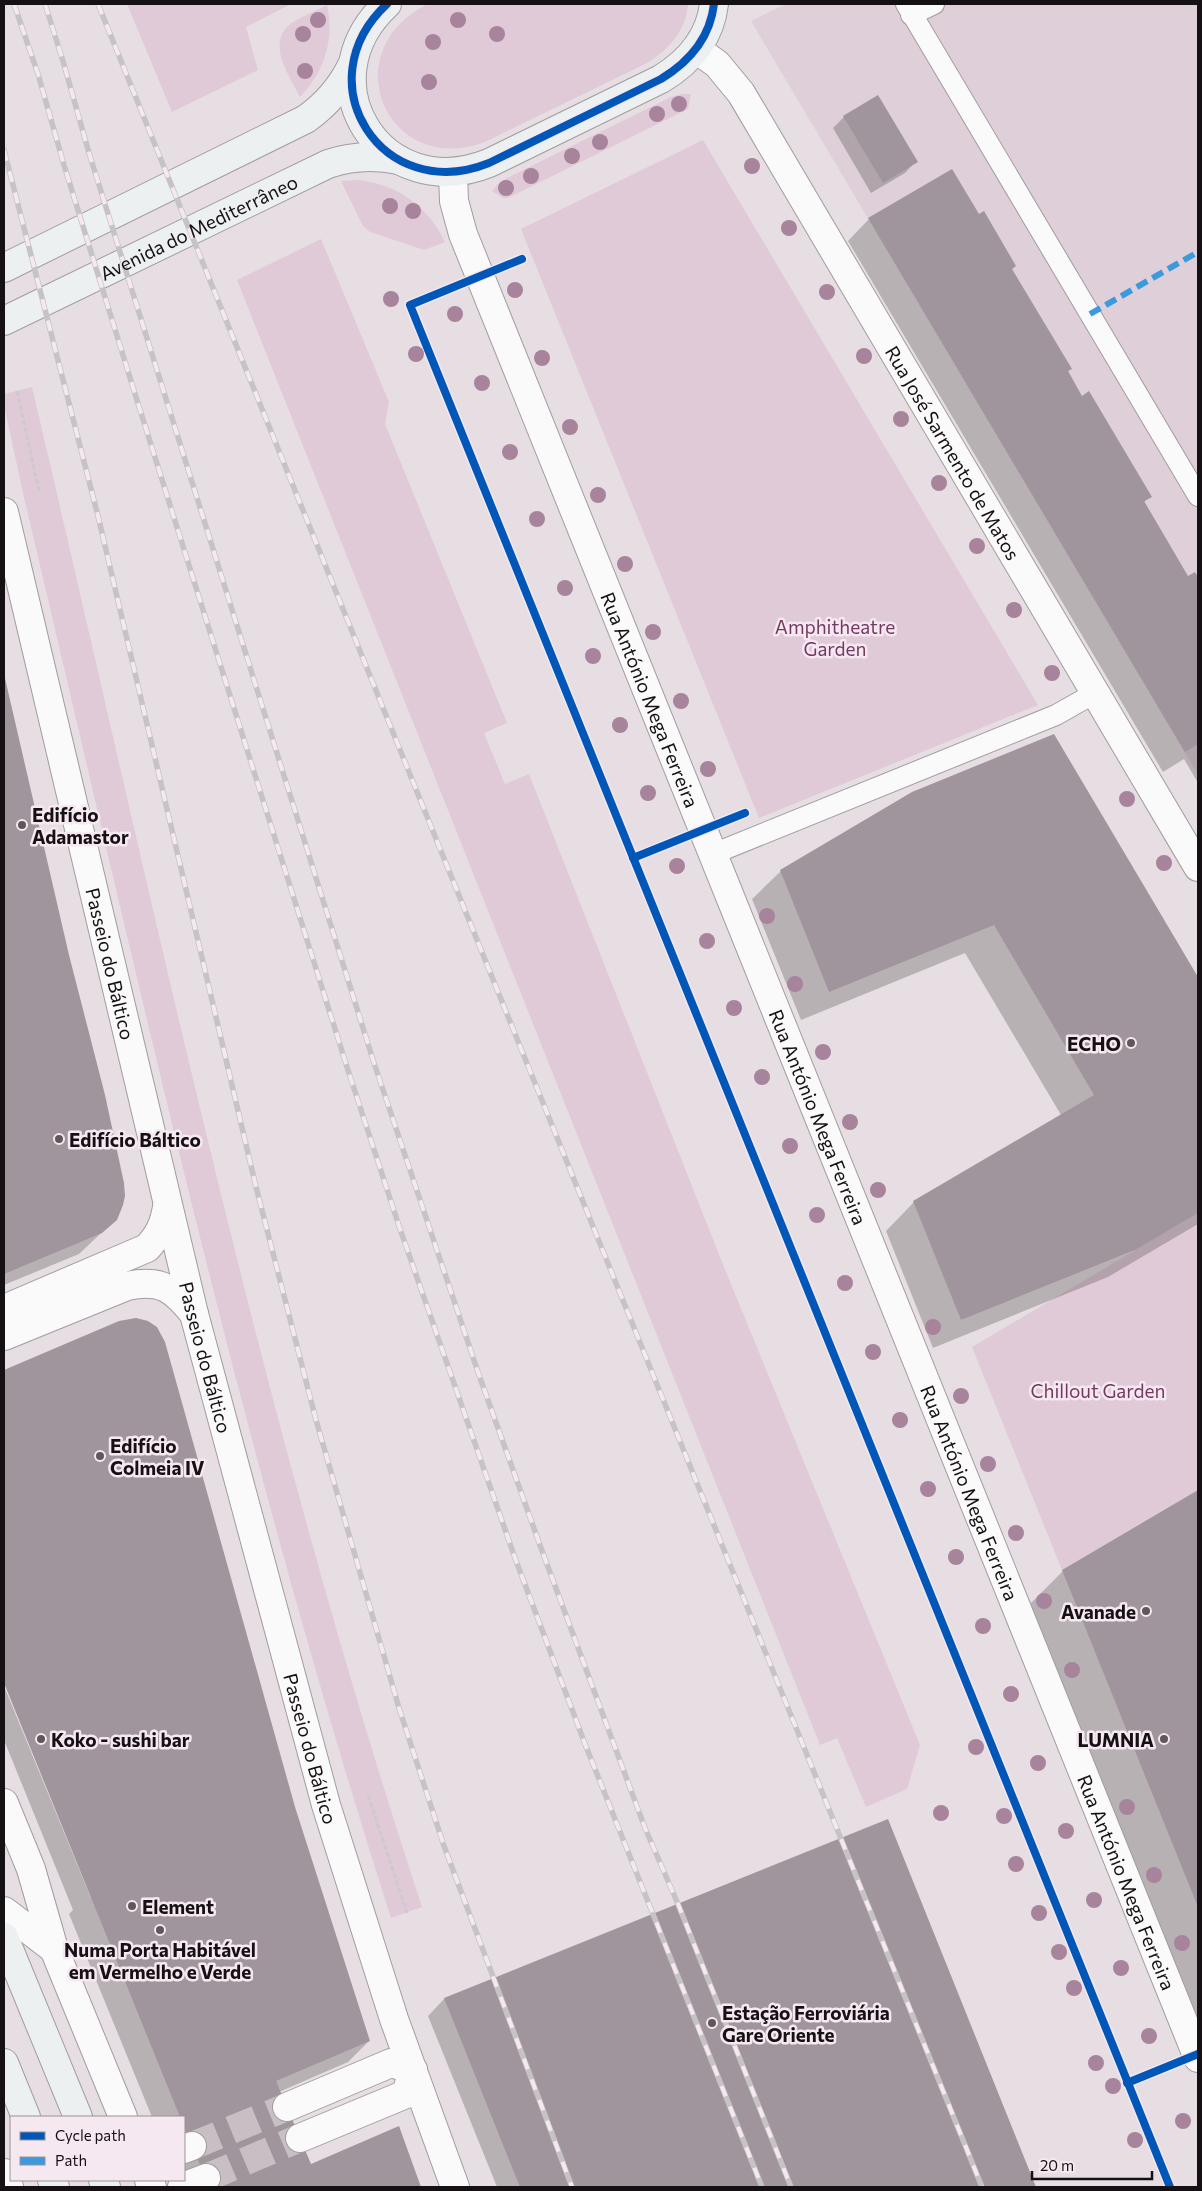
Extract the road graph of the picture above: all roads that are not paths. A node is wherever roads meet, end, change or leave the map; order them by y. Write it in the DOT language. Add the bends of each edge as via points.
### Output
graph roads {
  1 [pos="934,4"];
  2 [pos="714,5"];
  3 [pos="376,7"];
  4 [pos="909,9"];
  5 [pos="696,49"];
  6 [pos="352,65"];
  7 [pos="398,160"];
  8 [pos="453,173"];
  9 [pos="4,268"];
  10 [pos="4,321"];
  11 [pos="1198,496"];
  12 [pos="4,512"];
  13 [pos="1095,693"];
  14 [pos="713,854"];
  15 [pos="1198,867"];
  16 [pos="167,1207"];
  17 [pos="4,1308"];
  18 [pos="194,1314"];
  19 [pos="4,1336"];
  20 [pos="4,1803"];
  21 [pos="4,1912"];
  22 [pos="4,1937"];
  23 [pos="54,1950"];
  24 [pos="1195,2042"];
  25 [pos="4,2063"];
  26 [pos="413,2070"];
  27 [pos="287,2107"];
  28 [pos="26,2116"];
  29 [pos="78,2116"];
  30 [pos="123,2116"];
  31 [pos="300,2138"];
  32 [pos="4,2174"];
  33 [pos="10,2187"];
  34 [pos="455,2187"];
  1 -- 4 [label="lane"];
  2 -- 5 [label="street" via="710,25"];
  3 -- 6 [label="street"];
  4 -- 11 [label="lane"];
  5 -- 8 [label="street" via="677,69 661,79 489,164"];
  5 -- 13 [label="street, Rua José Sarmento de Matos" via="717,64 741,93"];
  6 -- 7 [label="street" via="352,84 361,120 384,150"];
  6 -- 9 [label="street" via="329,101 306,119"];
  7 -- 8 [label="street" via="425,170"];
  7 -- 10 [label="street, Avenida do Mediterrâneo" via="370,156 328,164"];
  8 -- 14 [label="street, Rua António Mega Ferreira" via="454,201 463,234"];
  12 -- 16 [label="street, Passeio do Báltico"];
  13 -- 14 [label="lane" via="1056,716"];
  13 -- 15 [label="street, Rua José Sarmento de Matos"];
  14 -- 24 [label="street, Rua António Mega Ferreira"];
  16 -- 17 [label="street" via="157,1238 146,1248"];
  16 -- 18 [label="street, Passeio do Báltico"];
  18 -- 19 [label="street" via="172,1290 162,1285 138,1284"];
  18 -- 26 [label="street, Passeio do Báltico" via="326,1805"];
  20 -- 23 [label="street" via="31,1869"];
  21 -- 23 [label="street"];
  22 -- 29 [label="street"];
  23 -- 30 [label="street"];
  25 -- 28 [label="street"];
  26 -- 27 [label="street" via="391,2063"];
  26 -- 31 [label="street" via="406,2094"];
  26 -- 34 [label="street, Passeio do Báltico"];
  32 -- 33 [label="street"];
}
